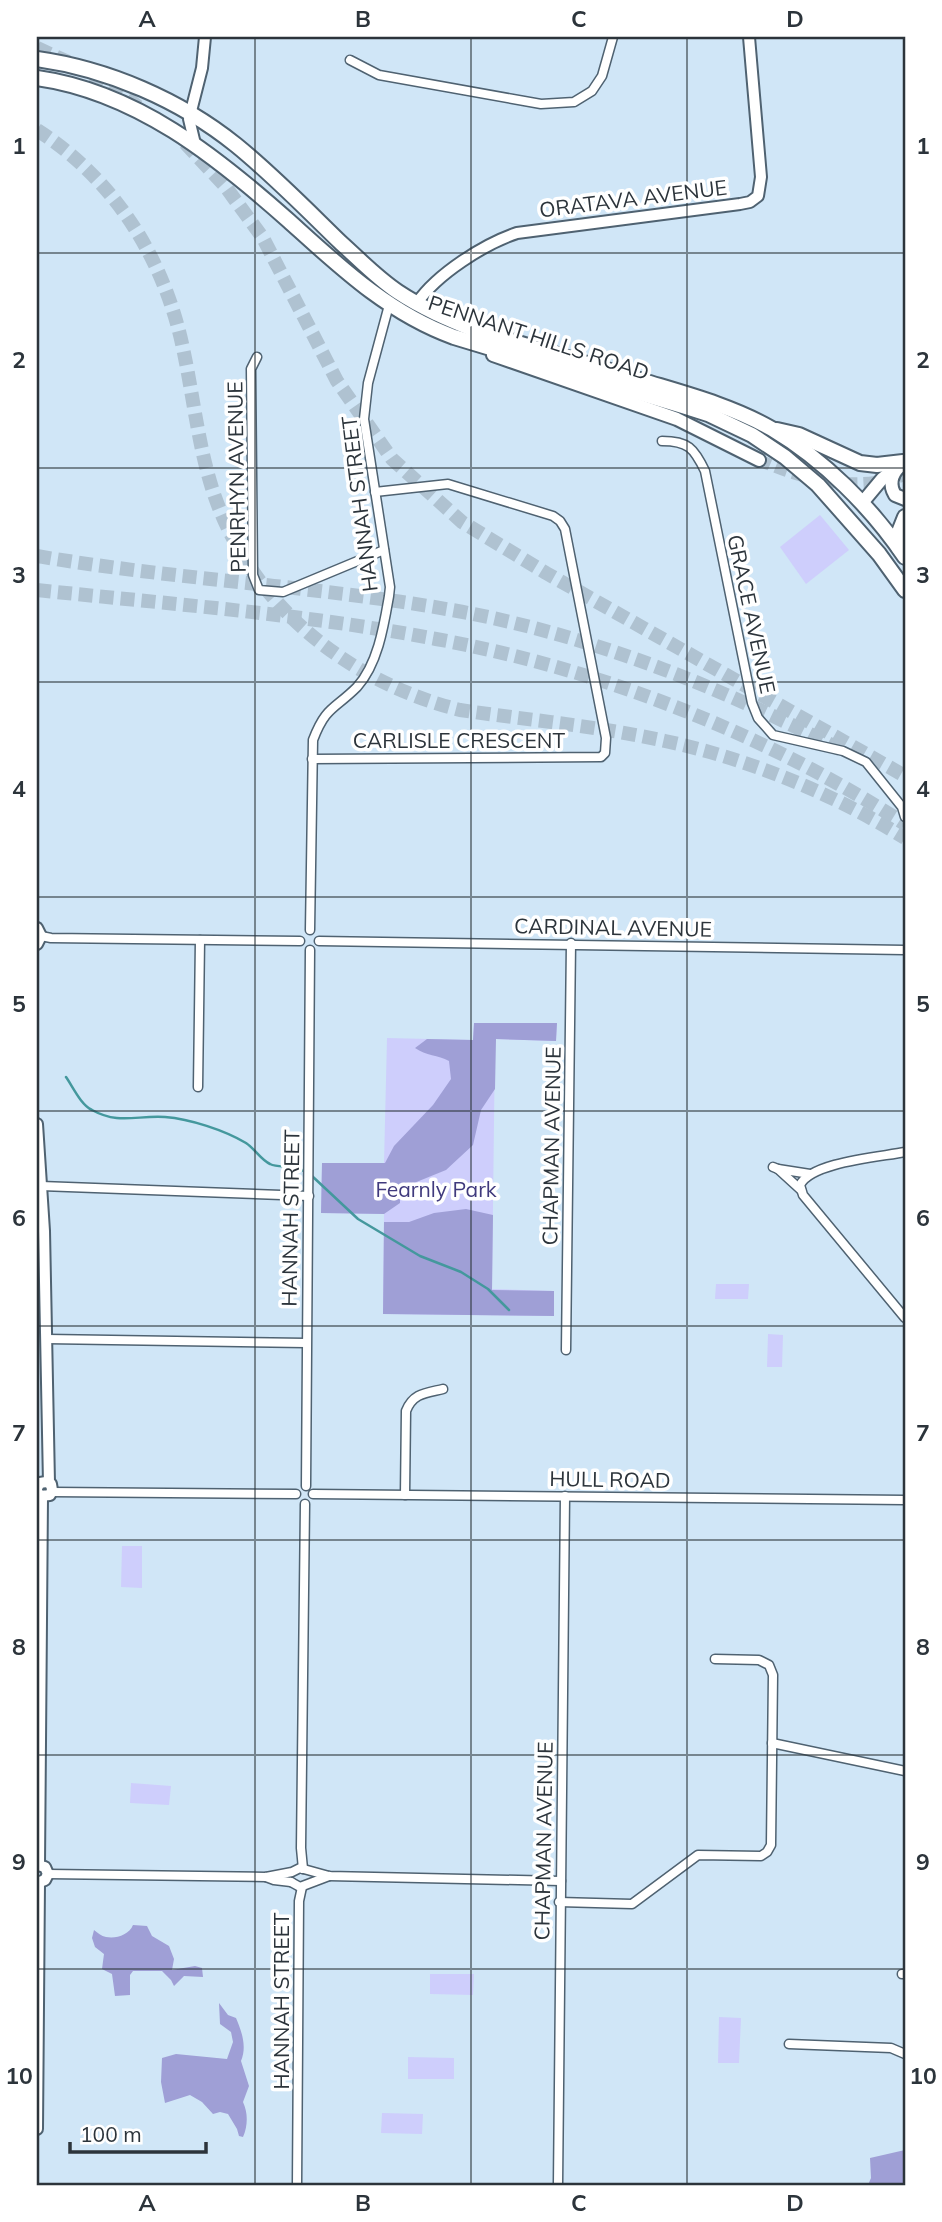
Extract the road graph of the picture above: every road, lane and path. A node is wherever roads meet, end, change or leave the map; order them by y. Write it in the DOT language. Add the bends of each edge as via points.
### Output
graph roads {
  1 [pos="205,37"];
  2 [pos="613,37"];
  3 [pos="749,37"];
  4 [pos="37,59"];
  5 [pos="350,60"];
  6 [pos="37,78"];
  7 [pos="190,113"];
  8 [pos="195,144"];
  9 [pos="417,303"];
  10 [pos="388,305"];
  11 [pos="441,332"];
  12 [pos="257,357"];
  13 [pos="772,429"];
  14 [pos="662,441"];
  15 [pos="759,460"];
  16 [pos="904,461"];
  17 [pos="375,492"];
  18 [pos="905,499"];
  19 [pos="862,503"];
  20 [pos="905,517"];
  21 [pos="384,550"];
  22 [pos="902,552"];
  23 [pos="879,554"];
  24 [pos="905,590"];
  25 [pos="312,759"];
  26 [pos="905,817"];
  27 [pos="310,930"];
  28 [pos="38,936"];
  29 [pos="200,940"];
  30 [pos="300,941"];
  31 [pos="319,941"];
  32 [pos="571,943"];
  33 [pos="310,950"];
  34 [pos="905,950"];
  35 [pos="198,1087"];
  36 [pos="37,1124"];
  37 [pos="905,1152"];
  38 [pos="810,1174"];
  39 [pos="41,1186"];
  40 [pos="801,1190"];
  41 [pos="309,1196"];
  42 [pos="40,1231"];
  43 [pos="905,1318"];
  44 [pos="47,1339"];
  45 [pos="306,1343"];
  46 [pos="566,1350"];
  47 [pos="443,1389"];
  48 [pos="306,1486"];
  49 [pos="42,1489"];
  50 [pos="296,1494"];
  51 [pos="313,1494"];
  52 [pos="405,1495"];
  53 [pos="565,1496"];
  54 [pos="905,1500"];
  55 [pos="306,1504"];
  56 [pos="715,1659"];
  57 [pos="772,1743"];
  58 [pos="38,1770"];
  59 [pos="905,1771"];
  60 [pos="38,1865"];
  61 [pos="48,1874"];
  62 [pos="300,1877"];
  63 [pos="561,1881"];
  64 [pos="38,1883"];
  65 [pos="559,1902"];
  66 [pos="789,2044"];
  67 [pos="905,2054"];
  68 [pos="37,2129"];
  69 [pos="297,2185"];
  70 [pos="558,2185"];
  1 -- 7 [label="main road"];
  2 -- 5 [label="street" via="603,76 592,91 575,102 541,104 379,75"];
  3 -- 9 [label="main road, ORATAVA AVENUE" via="761,187 750,202 517,233 464,261"];
  4 -- 7 [label="highway, PENNANT HILLS ROAD" via="104,75"];
  6 -- 8 [label="highway, PENNANT HILLS ROAD" via="126,105"];
  7 -- 8 [label="main road"];
  7 -- 9 [label="highway, PENNANT HILLS ROAD" via="251,158 371,272"];
  8 -- 10 [label="highway, PENNANT HILLS ROAD"];
  9 -- 13 [label="highway, PENNANT HILLS ROAD" via="475,330 706,400"];
  10 -- 11 [label="highway, PENNANT HILLS ROAD"];
  10 -- 17 [label="street, HANNAH STREET" via="364,402"];
  11 -- 15 [label="main road" via="461,345 677,419"];
  11 -- 23 [label="highway, PENNANT HILLS ROAD" via="686,407 751,435 809,477"];
  12 -- 21 [label="street, PENRHYN AVENUE" via="251,382 253,575 259,590 283,592"];
  13 -- 16 [label="highway" via="799,435 860,463"];
  13 -- 19 [label="highway, PENNANT HILLS ROAD" via="813,458"];
  14 -- 26 [label="street, GRACE AVENUE" via="685,443 697,453 705,471 758,719 773,735 843,751 866,762"];
  16 -- 18 [label="main road" via="891,486"];
  16 -- 19 [label="main road"];
  17 -- 21 [label="street, HANNAH STREET"];
  17 -- 25 [label="street, CARLISLE CRESCENT" via="448,484 560,521 609,756"];
  19 -- 22 [label="highway, PENNANT HILLS ROAD"];
  19 -- 23 [label="highway" via="859,516"];
  20 -- 22 [label="highway" via="899,532"];
  21 -- 25 [label="street, HANNAH STREET" via="389,596 371,666 358,686 325,713 313,740"];
  23 -- 24 [label="highway, PENNANT HILLS ROAD"];
  25 -- 27 [label="street, HANNAH STREET"];
  27 -- 30 [label="street"];
  27 -- 31 [label="street"];
  28 -- 29 [label="street"];
  29 -- 30 [label="street"];
  29 -- 35 [label="street"];
  30 -- 33 [label="street"];
  31 -- 32 [label="street, CARDINAL AVENUE"];
  31 -- 33 [label="street"];
  32 -- 34 [label="street, CARDINAL AVENUE"];
  32 -- 46 [label="street, CHAPMAN AVENUE"];
  33 -- 41 [label="street, HANNAH STREET"];
  36 -- 39 [label="main road"];
  37 -- 38 [label="street"];
  38 -- 40 [label="street"];
  38 -- 40 [label="street" via="776,1168"];
  39 -- 41 [label="street"];
  39 -- 42 [label="main road"];
  40 -- 43 [label="street"];
  41 -- 45 [label="street, HANNAH STREET"];
  42 -- 44 [label="main road"];
  44 -- 45 [label="street"];
  44 -- 49 [label="main road" via="47,1461"];
  45 -- 48 [label="street, HANNAH STREET"];
  47 -- 52 [label="street" via="418,1395 406,1411"];
  48 -- 50 [label="street"];
  48 -- 51 [label="street"];
  49 -- 50 [label="street"];
  49 -- 58 [label="main road"];
  50 -- 55 [label="street"];
  51 -- 52 [label="street, HULL ROAD"];
  51 -- 55 [label="street"];
  52 -- 53 [label="street, HULL ROAD"];
  53 -- 54 [label="street, HULL ROAD"];
  53 -- 63 [label="street, CHAPMAN AVENUE"];
  55 -- 62 [label="street, HANNAH STREET"];
  56 -- 57 [label="street" via="759,1660 769,1665 773,1675"];
  57 -- 59 [label="street"];
  57 -- 65 [label="street" via="771,1845 767,1852 761,1856 698,1854 632,1904"];
  58 -- 60 [label="main road"];
  60 -- 61 [label="main road"];
  61 -- 62 [label="street"];
  61 -- 64 [label="main road"];
  62 -- 63 [label="street"];
  62 -- 69 [label="street, HANNAH STREET"];
  63 -- 65 [label="street, CHAPMAN AVENUE"];
  64 -- 68 [label="main road"];
  65 -- 70 [label="street, CHAPMAN AVENUE"];
  66 -- 67 [label="street" via="891,2048"];
}
